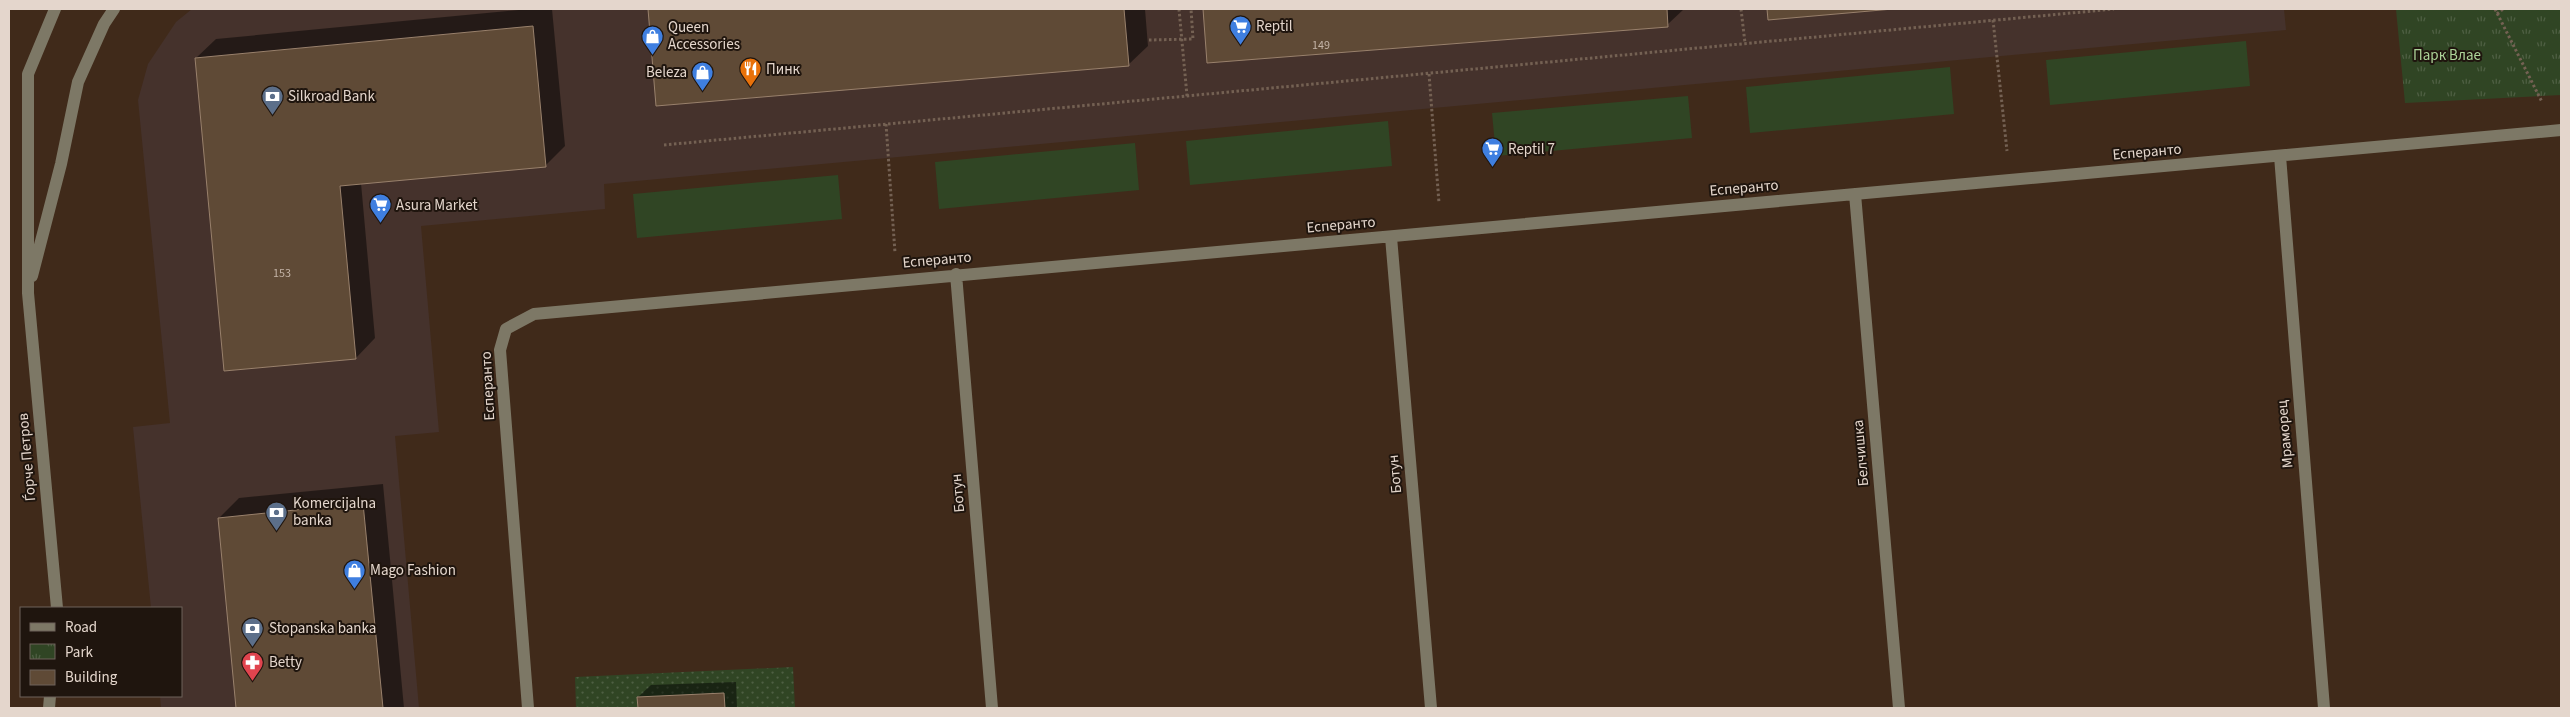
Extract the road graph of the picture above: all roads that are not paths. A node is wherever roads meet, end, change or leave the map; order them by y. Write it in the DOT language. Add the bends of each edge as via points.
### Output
graph roads {
  1 [pos="55,9"];
  2 [pos="114,9"];
  3 [pos="2561,130"];
  4 [pos="2280,156"];
  5 [pos="1855,194"];
  6 [pos="1391,237"];
  7 [pos="956,274"];
  8 [pos="28,293"];
  9 [pos="57,607"];
  10 [pos="528,708"];
  11 [pos="992,708"];
  12 [pos="1431,708"];
  13 [pos="1899,708"];
  14 [pos="2324,708"];
  1 -- 8 [label="street, Ѓорче Петров" via="28,74"];
  2 -- 8 [label="street" via="78,82"];
  3 -- 4 [label="street, Есперанто"];
  4 -- 5 [label="street, Есперанто"];
  4 -- 14 [label="street, Мраморец"];
  5 -- 6 [label="street, Есперанто"];
  5 -- 13 [label="street, Белчишка"];
  6 -- 7 [label="street, Есперанто"];
  6 -- 12 [label="street, Ботун"];
  7 -- 10 [label="street, Есперанто" via="534,314 506,329 500,350"];
  7 -- 11 [label="street, Ботун"];
  8 -- 9 [label="street, Ѓорче Петров"];
}
